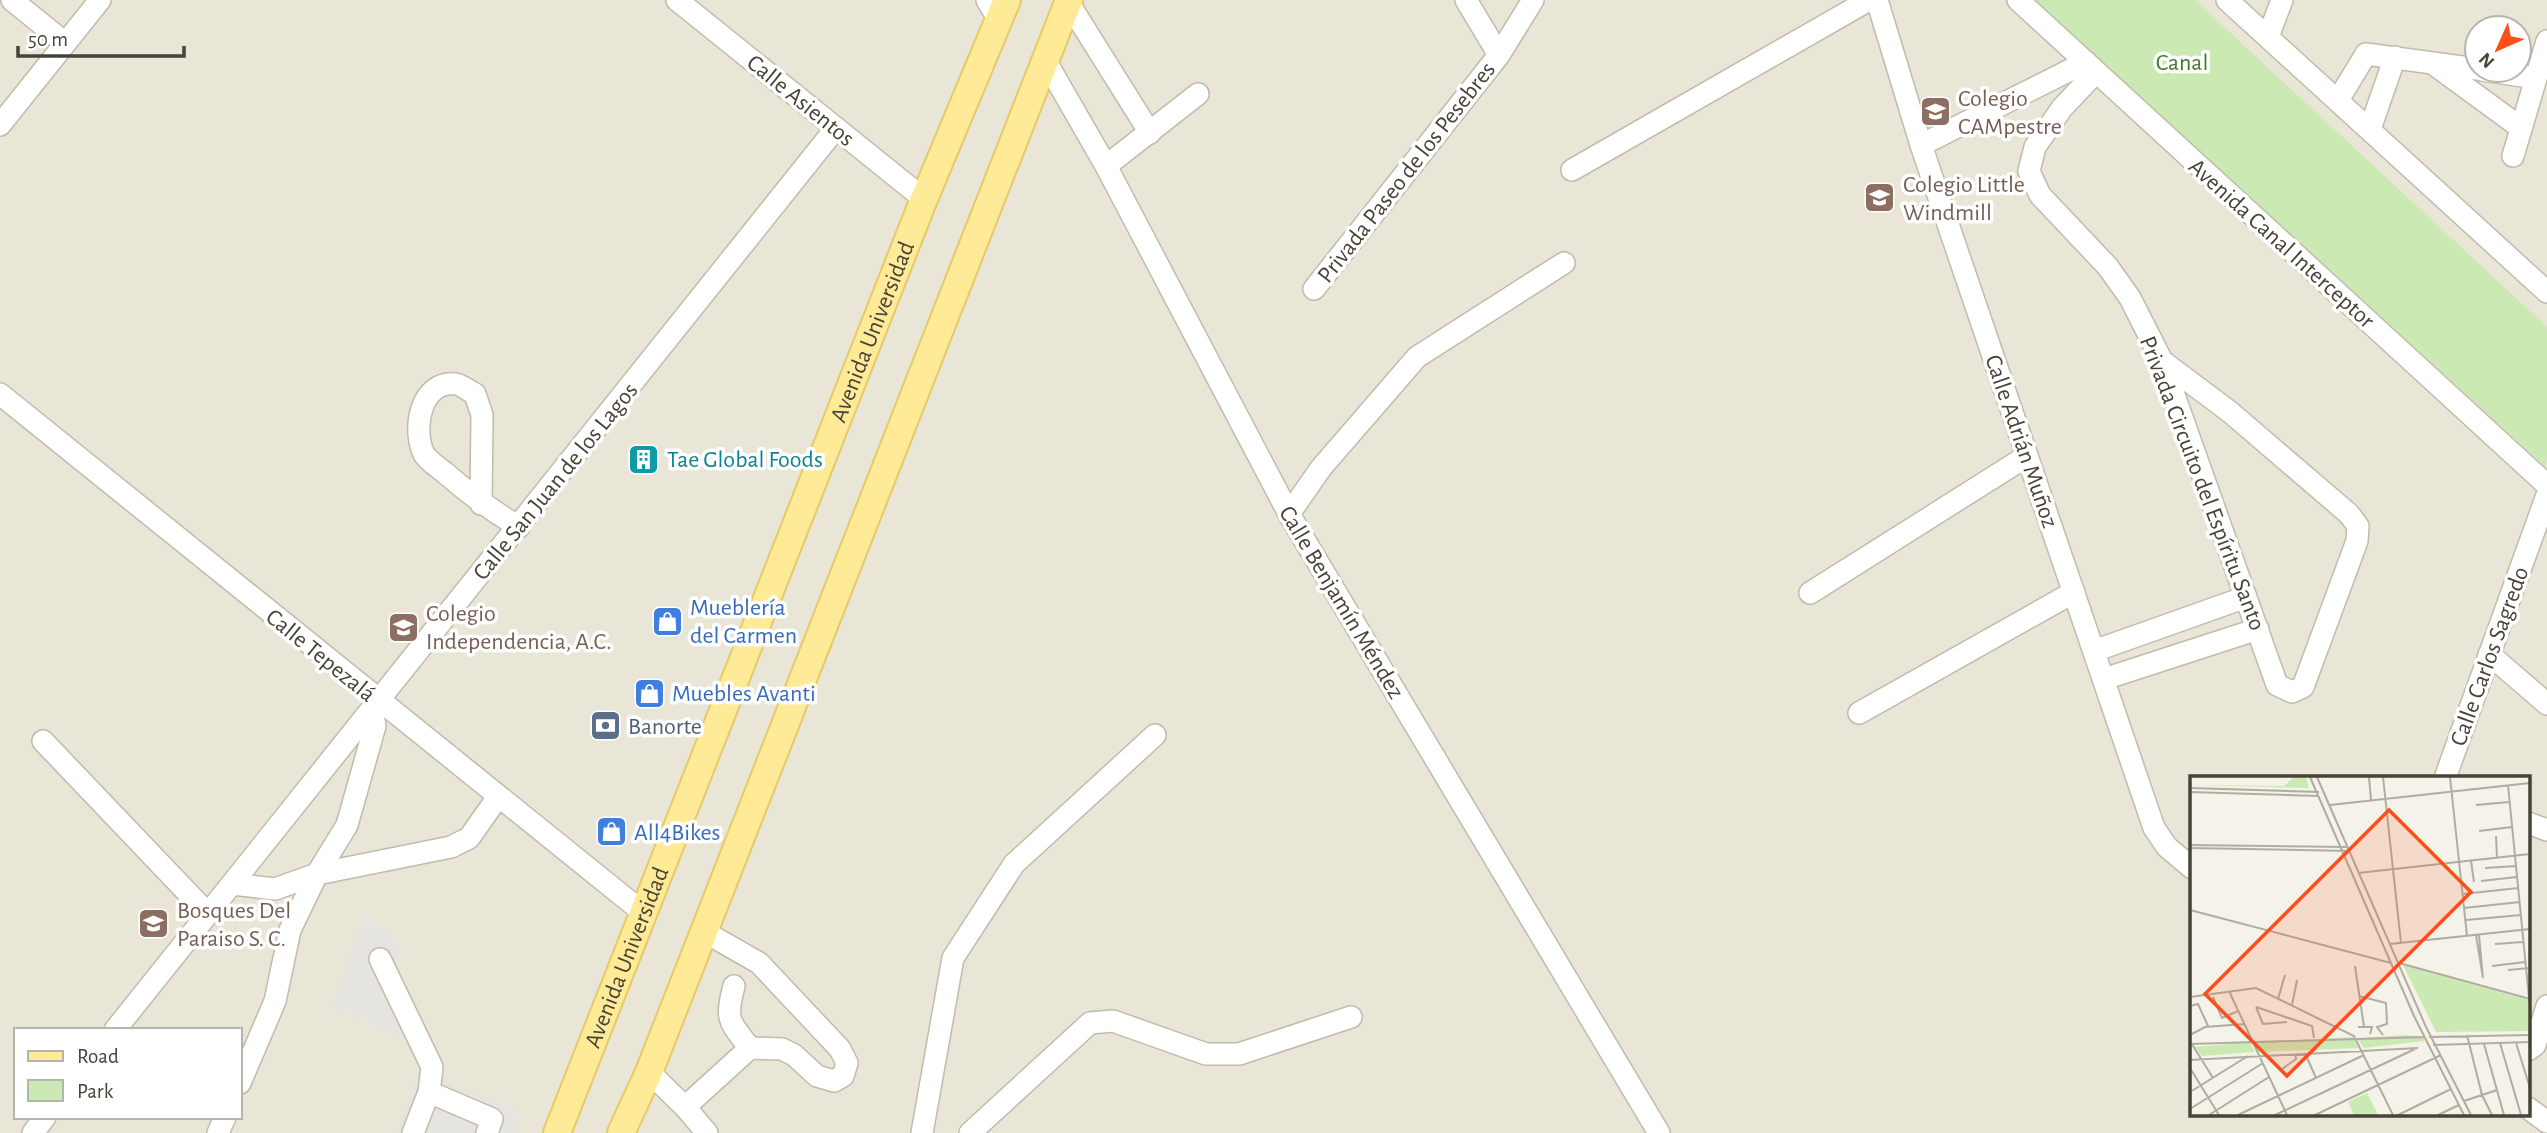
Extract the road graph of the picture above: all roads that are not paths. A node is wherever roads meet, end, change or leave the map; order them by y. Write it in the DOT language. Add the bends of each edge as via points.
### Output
graph roads {
  1 [pos="12,0"];
  2 [pos="100,0"];
  3 [pos="677,0"];
  4 [pos="1466,0"];
  5 [pos="1533,0"];
  6 [pos="1869,0"];
  7 [pos="1877,0"];
  8 [pos="2018,0"];
  9 [pos="2227,0"];
  10 [pos="2282,0"];
  11 [pos="1068,1"];
  12 [pos="998,7"];
  13 [pos="2268,37"];
  14 [pos="2547,41"];
  15 [pos="65,43"];
  16 [pos="1499,55"];
  17 [pos="2395,57"];
  18 [pos="1045,60"];
  19 [pos="2431,62"];
  20 [pos="2091,67"];
  21 [pos="2463,67"];
  22 [pos="2533,78"];
  23 [pos="2536,78"];
  24 [pos="1198,94"];
  25 [pos="2338,100"];
  26 [pos="0,125"];
  27 [pos="835,128"];
  28 [pos="2521,128"];
  29 [pos="2370,129"];
  30 [pos="1150,132"];
  31 [pos="1921,145"];
  32 [pos="2513,156"];
  33 [pos="1106,166"];
  34 [pos="1572,170"];
  35 [pos="925,199"];
  36 [pos="1564,263"];
  37 [pos="1314,289"];
  38 [pos="2547,292"];
  39 [pos="2162,361"];
  40 [pos="0,394"];
  41 [pos="2027,456"];
  42 [pos="2547,485"];
  43 [pos="2547,495"];
  44 [pos="481,504"];
  45 [pos="1289,514"];
  46 [pos="519,527"];
  47 [pos="2074,592"];
  48 [pos="1810,593"];
  49 [pos="2246,597"];
  50 [pos="2258,629"];
  51 [pos="2094,651"];
  52 [pos="2489,654"];
  53 [pos="2104,679"];
  54 [pos="2547,704"];
  55 [pos="375,706"];
  56 [pos="1859,713"];
  57 [pos="1154,734"];
  58 [pos="43,741"];
  59 [pos="2446,776"];
  60 [pos="498,797"];
  61 [pos="2530,824"];
  62 [pos="2547,830"];
  63 [pos="2190,866"];
  64 [pos="317,874"];
  65 [pos="232,884"];
  66 [pos="208,914"];
  67 [pos="645,914"];
  68 [pos="703,932"];
  69 [pos="380,959"];
  70 [pos="734,986"];
  71 [pos="2547,1006"];
  72 [pos="1351,1017"];
  73 [pos="117,1028"];
  74 [pos="750,1048"];
  75 [pos="2530,1049"];
  76 [pos="649,1072"];
  77 [pos="242,1078"];
  78 [pos="429,1092"];
  79 [pos="685,1107"];
  80 [pos="2530,1109"];
  81 [pos="2547,1122"];
  82 [pos="565,1130"];
  83 [pos="413,1133"];
  84 [pos="487,1133"];
  85 [pos="621,1133"];
  86 [pos="706,1133"];
  87 [pos="922,1133"];
  88 [pos="970,1133"];
  89 [pos="1659,1133"];
  1 -- 15 [label="street"];
  2 -- 15 [label="street"];
  3 -- 27 [label="street, Calle Asientos"];
  4 -- 16 [label="street"];
  5 -- 16 [label="street, Privada Paseo de los Pesebres"];
  6 -- 34 [label="street"];
  7 -- 31 [label="street, Calle Adrián Muñoz"];
  8 -- 20 [label="street, Avenida Canal Interceptor"];
  9 -- 13 [label="street"];
  10 -- 13 [label="street"];
  11 -- 18 [label="main road"];
  11 -- 30 [label="street"];
  12 -- 35 [label="main road, Avenida Universidad"];
  13 -- 25 [label="street"];
  14 -- 23 [label="street"];
  15 -- 26 [label="street"];
  16 -- 37 [label="street, Privada Paseo de los Pesebres"];
  17 -- 19 [label="street"];
  17 -- 25 [label="street" via="2366,54"];
  17 -- 29 [label="street"];
  18 -- 33 [label="street, Calle Benjamín Méndez"];
  18 -- 68 [label="main road"];
  19 -- 21 [label="street"];
  19 -- 28 [label="street"];
  20 -- 31 [label="street"];
  20 -- 39 [label="street, Privada Circuito del Espíritu Santo" via="2035,147 2029,171 2040,195 2108,267 2130,298"];
  20 -- 42 [label="street, Avenida Canal Interceptor"];
  22 -- 23 [label="street"];
  23 -- 28 [label="street"];
  24 -- 30 [label="street"];
  25 -- 29 [label="street"];
  27 -- 35 [label="street, Calle Asientos"];
  27 -- 46 [label="street, Calle San Juan de los Lagos"];
  28 -- 32 [label="street"];
  29 -- 38 [label="street"];
  30 -- 33 [label="street"];
  31 -- 41 [label="street, Calle Adrián Muñoz"];
  33 -- 45 [label="street, Calle Benjamín Méndez"];
  35 -- 67 [label="main road, Avenida Universidad"];
  36 -- 45 [label="street" via="1417,357 1321,468"];
  39 -- 49 [label="street, Privada Circuito del Espíritu Santo"];
  39 -- 50 [label="street, Privada Circuito del Espíritu Santo" via="2230,412 2358,526 2357,541 2303,687 2292,692 2277,685"];
  40 -- 55 [label="street, Calle Tepezalá"];
  41 -- 47 [label="street, Calle Adrián Muñoz"];
  41 -- 48 [label="street"];
  43 -- 52 [label="street, Calle Carlos Sagredo"];
  44 -- 44 [label="street" via="482,415 475,394 456,384 440,387 419,410 425,456"];
  44 -- 46 [label="street"];
  45 -- 89 [label="street, Calle Benjamín Méndez"];
  46 -- 55 [label="street, Calle San Juan de los Lagos"];
  47 -- 51 [label="street, Calle Adrián Muñoz"];
  47 -- 56 [label="street"];
  49 -- 50 [label="street, Privada Circuito del Espíritu Santo"];
  49 -- 51 [label="street"];
  50 -- 53 [label="street"];
  51 -- 53 [label="street, Calle Adrián Muñoz"];
  52 -- 54 [label="street"];
  52 -- 59 [label="street, Calle Carlos Sagredo"];
  53 -- 63 [label="street, Calle Adrián Muñoz" via="2154,828 2167,847"];
  55 -- 60 [label="street, Calle Tepezalá"];
  55 -- 64 [label="street" via="375,726 347,825"];
  55 -- 65 [label="street, Calle San Juan de los Lagos"];
  57 -- 87 [label="street" via="1014,864 953,958"];
  58 -- 66 [label="street"];
  60 -- 64 [label="street" via="469,838 450,847"];
  60 -- 67 [label="street, Calle Tepezalá"];
  61 -- 62 [label="street"];
  64 -- 65 [label="street" via="275,889"];
  64 -- 77 [label="street" via="290,930 275,1001"];
  65 -- 66 [label="street, Calle San Juan de los Lagos"];
  66 -- 73 [label="street, Calle San Juan de los Lagos"];
  67 -- 82 [label="main road, Avenida Universidad"];
  68 -- 74 [label="street" via="759,963 840,1049 847,1063 843,1076 834,1081 817,1076 782,1049"];
  68 -- 76 [label="main road"];
  69 -- 78 [label="street" via="432,1067"];
  70 -- 74 [label="street" via="727,1010"];
  71 -- 75 [label="street"];
  72 -- 88 [label="street" via="1239,1055 1206,1054 1113,1021 1090,1023"];
  74 -- 79 [label="street"];
  76 -- 79 [label="street"];
  76 -- 85 [label="main road"];
  78 -- 83 [label="street"];
  78 -- 84 [label="street" via="492,1119"];
  79 -- 86 [label="street"];
  80 -- 81 [label="street"];
}
